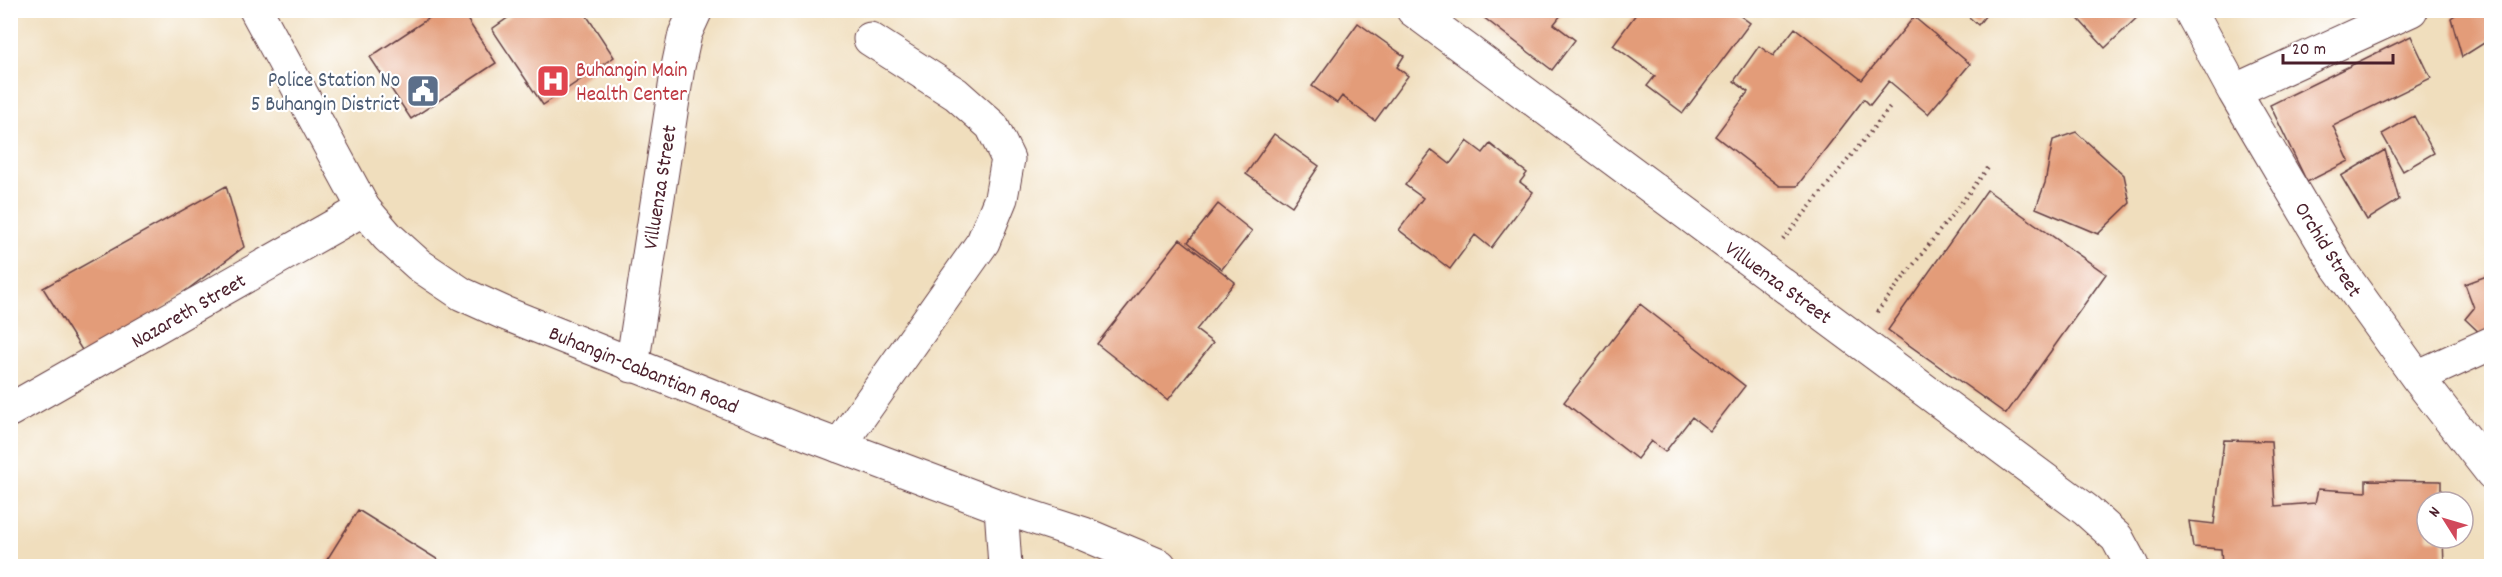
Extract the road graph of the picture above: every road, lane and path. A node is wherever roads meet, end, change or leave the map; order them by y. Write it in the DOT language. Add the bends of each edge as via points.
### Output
graph roads {
  1 [pos="256,10"];
  2 [pos="696,10"];
  3 [pos="1413,10"];
  4 [pos="2190,10"];
  5 [pos="2411,10"];
  6 [pos="870,39"];
  7 [pos="2234,91"];
  8 [pos="1892,105"];
  9 [pos="1988,168"];
  10 [pos="364,209"];
  11 [pos="1760,268"];
  12 [pos="1856,339"];
  13 [pos="2492,342"];
  14 [pos="632,366"];
  15 [pos="2417,377"];
  16 [pos="10,410"];
  17 [pos="839,446"];
  18 [pos="2492,473"];
  19 [pos="1001,507"];
  20 [pos="1007,565"];
  21 [pos="1160,567"];
  22 [pos="2132,567"];
  1 -- 10 [label="street, Buhangin-Cabantian Road"];
  2 -- 14 [label="street, Villuenza Street" via="685,34 678,67"];
  3 -- 11 [label="street, Villuenza Street"];
  4 -- 7 [label="street, Orchid Street"];
  5 -- 7 [label="street"];
  6 -- 17 [label="street" via="956,94 992,126 1008,159 1001,198 983,242"];
  7 -- 15 [label="street, Orchid Street" via="2337,266"];
  8 -- 11 [label="path"];
  9 -- 12 [label="path"];
  10 -- 14 [label="street, Buhangin-Cabantian Road" via="419,264 462,294"];
  10 -- 16 [label="street, Nazareth Street"];
  11 -- 12 [label="street, Villuenza Street"];
  12 -- 22 [label="street, Villuenza Street" via="2086,510 2117,538"];
  13 -- 15 [label="street"];
  14 -- 17 [label="street, Buhangin-Cabantian Road"];
  15 -- 18 [label="street, Orchid Street"];
  17 -- 19 [label="street, Buhangin-Cabantian Road"];
  19 -- 20 [label="street"];
  19 -- 21 [label="street, Buhangin-Cabantian Road" via="1084,534"];
}
